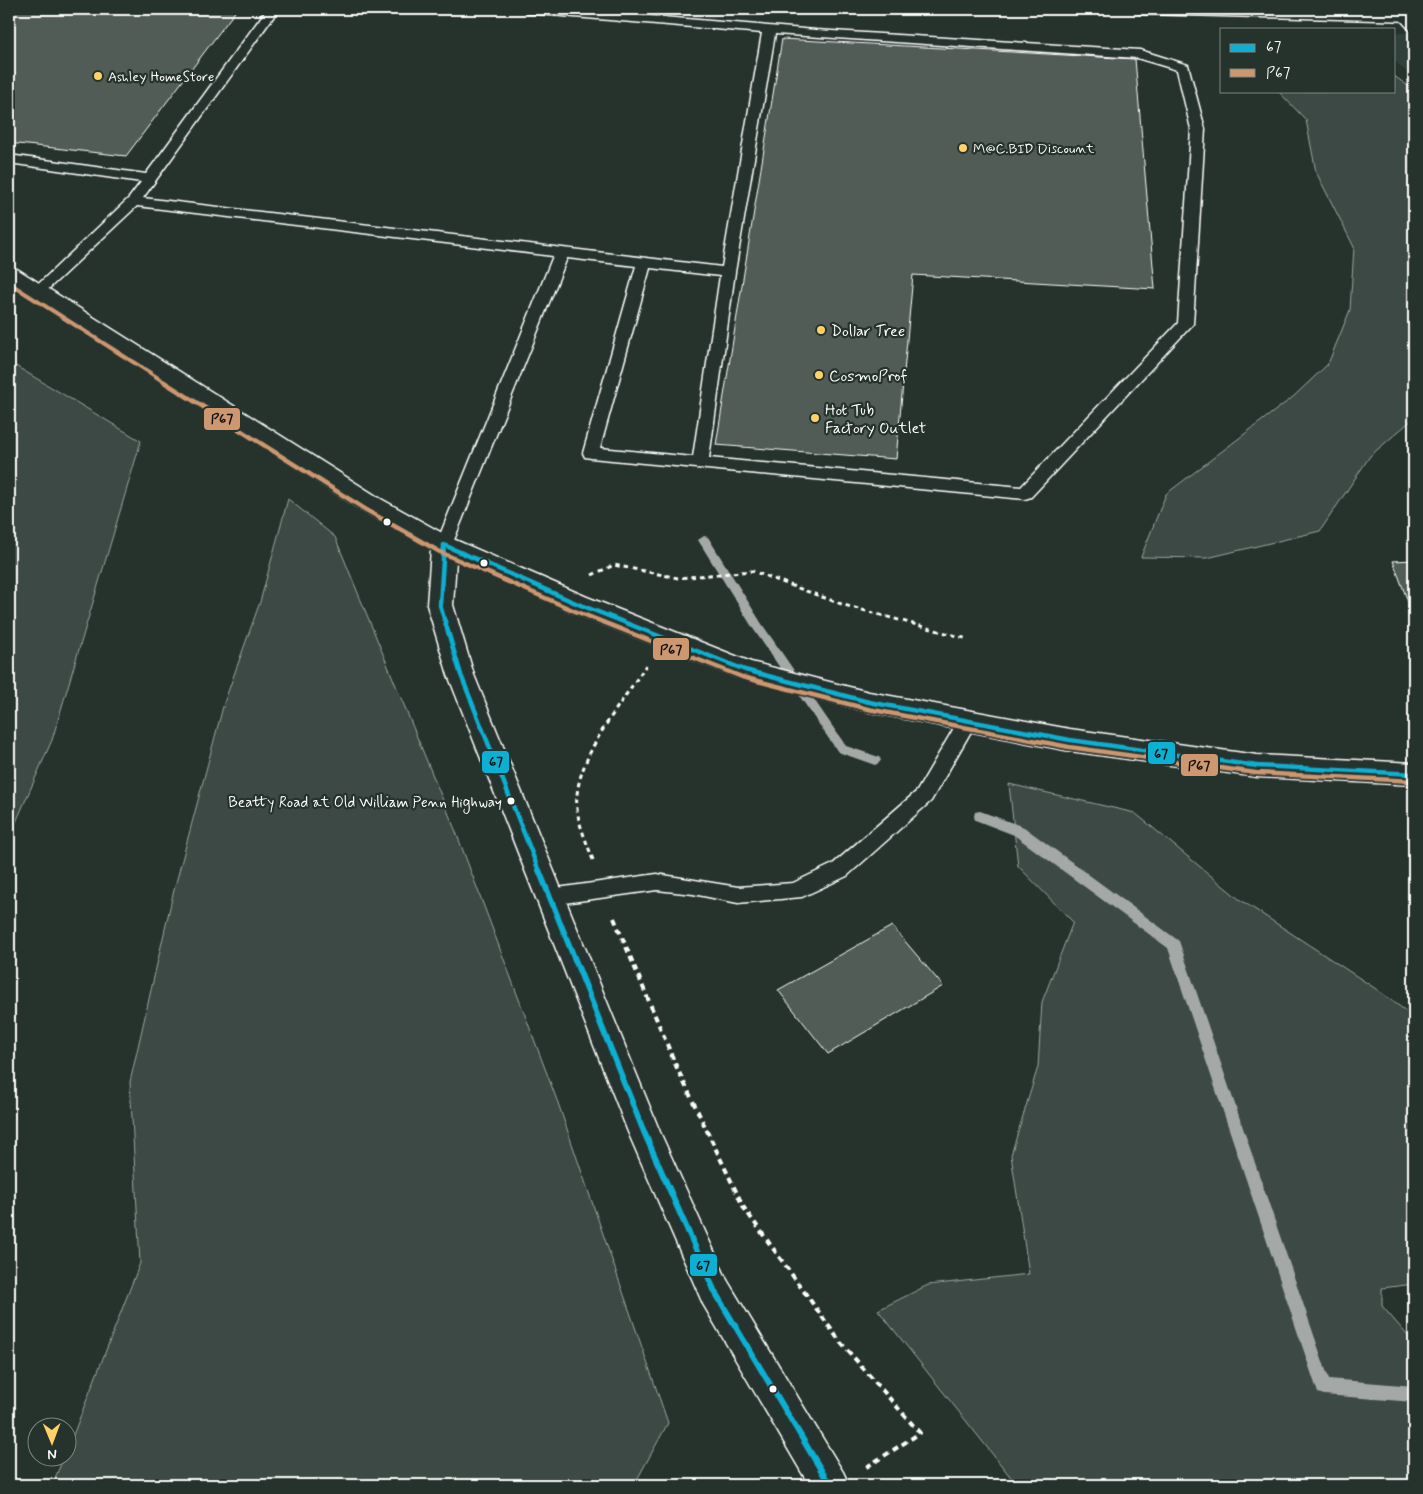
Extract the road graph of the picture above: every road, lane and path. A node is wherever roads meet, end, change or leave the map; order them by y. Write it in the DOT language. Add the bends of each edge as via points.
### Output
graph roads {
  1 [pos="273,9"];
  2 [pos="526,9"];
  3 [pos="1144,9"];
  4 [pos="1410,20"];
  5 [pos="769,30"];
  6 [pos="9,159"];
  7 [pos="150,179"];
  8 [pos="134,201"];
  9 [pos="561,255"];
  10 [pos="644,263"];
  11 [pos="728,272"];
  12 [pos="9,274"];
  13 [pos="37,292"];
  14 [pos="700,464"];
  15 [pos="444,546"];
  16 [pos="549,591"];
  17 [pos="662,638"];
  18 [pos="968,639"];
  19 [pos="968,721"];
  20 [pos="1414,774"];
  21 [pos="603,888"];
  22 [pos="550,897"];
  23 [pos="864,1470"];
  24 [pos="830,1485"];
  1 -- 7 [label="lane"];
  2 -- 5 [label="lane"];
  3 -- 4 [label="main road"];
  5 -- 11 [label="lane"];
  5 -- 14 [label="lane" via="1140,54 1183,68 1198,129 1185,324 1025,493"];
  6 -- 7 [label="lane"];
  7 -- 8 [label="lane"];
  8 -- 9 [label="lane"];
  8 -- 13 [label="lane"];
  9 -- 10 [label="lane"];
  9 -- 15 [label="lane"];
  10 -- 11 [label="lane"];
  10 -- 14 [label="lane" via="591,453"];
  11 -- 14 [label="lane"];
  12 -- 13 [label="main road"];
  13 -- 15 [label="main road" via="372,505"];
  15 -- 16 [label="main road"];
  15 -- 22 [label="main road" via="440,605 461,675"];
  16 -- 17 [label="main road"];
  16 -- 18 [label="path" via="614,565 678,578 752,571 844,605"];
  17 -- 19 [label="main road" via="745,670 869,702"];
  17 -- 21 [label="path" via="588,759 581,782 577,801 582,826"];
  19 -- 20 [label="main road" via="1070,740 1257,766"];
  19 -- 21 [label="lane" via="924,796 840,870 795,891 738,895 657,882"];
  21 -- 22 [label="lane"];
  21 -- 23 [label="path" via="677,1068 744,1208 841,1343 920,1433"];
  22 -- 24 [label="main road" via="644,1132 715,1292"];
}
